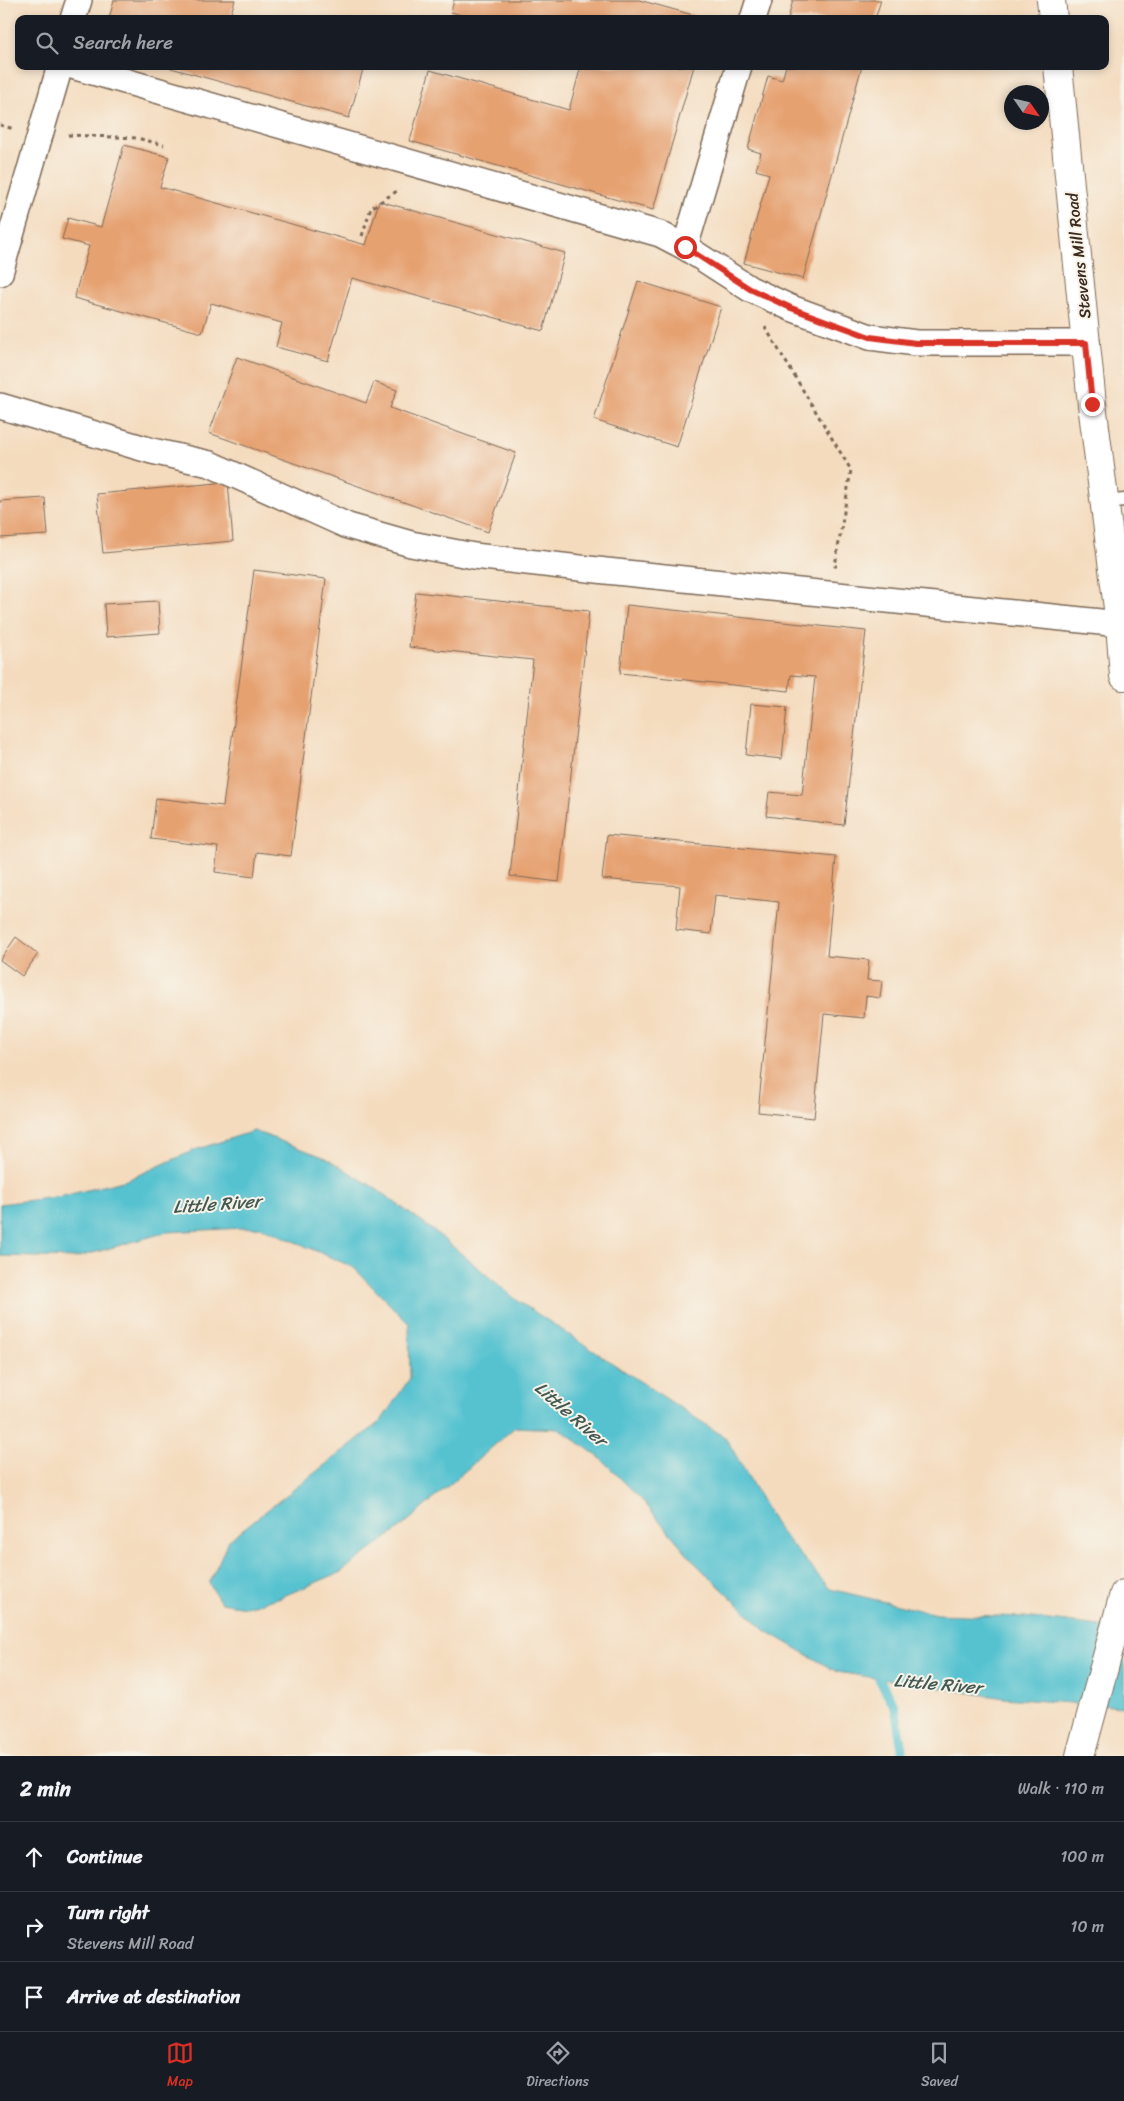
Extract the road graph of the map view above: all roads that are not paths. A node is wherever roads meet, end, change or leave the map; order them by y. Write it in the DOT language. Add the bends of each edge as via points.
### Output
graph roads {
  1 [pos="79,0"];
  2 [pos="759,0"];
  3 [pos="1051,0"];
  4 [pos="75,15"];
  5 [pos="754,15"];
  6 [pos="1053,15"];
  7 [pos="59,70"];
  8 [pos="86,70"];
  9 [pos="738,70"];
  10 [pos="1058,70"];
  11 [pos="685,247"];
  12 [pos="0,273"];
  13 [pos="1086,343"];
  14 [pos="0,406"];
  15 [pos="1114,501"];
  16 [pos="1122,625"];
  17 [pos="1124,676"];
  18 [pos="1123,1597"];
  19 [pos="1080,1756"];
  1 -- 4 [label="street"];
  2 -- 5 [label="street"];
  3 -- 6 [label="street"];
  7 -- 12 [label="street"];
  8 -- 11 [label="street" via="660,234"];
  9 -- 11 [label="street"];
  10 -- 13 [label="street, Stevens Mill Road"];
  11 -- 13 [label="street" via="750,289 870,337 916,343"];
  13 -- 15 [label="street, Stevens Mill Road"];
  14 -- 16 [label="street" via="152,451 210,464 348,526 411,544 474,556"];
  15 -- 16 [label="street, Stevens Mill Road"];
  16 -- 17 [label="street, Stevens Mill Road"];
  18 -- 19 [label="street"];
}
